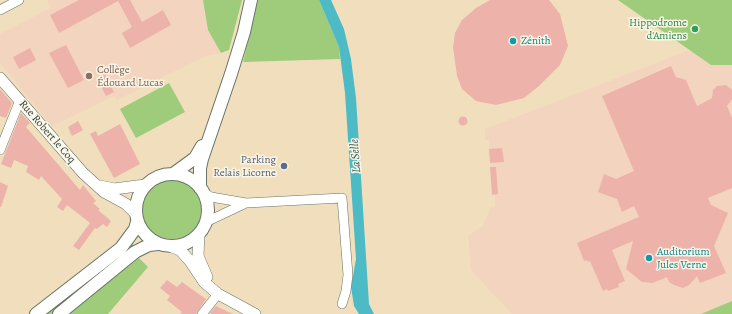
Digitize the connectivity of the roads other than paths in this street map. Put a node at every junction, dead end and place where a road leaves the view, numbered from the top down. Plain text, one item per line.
1 (19, 0) edge
2 (251, 0) edge
3 (0, 10) edge
4 (0, 78) edge
5 (20, 100) junction
6 (216, 116) junction
7 (0, 150) edge
8 (173, 174) junction
9 (96, 185) junction
10 (145, 185) junction
11 (202, 190) junction
12 (246, 204) junction
13 (136, 217) junction
14 (206, 222) junction
15 (199, 234) junction
16 (158, 244) junction
17 (172, 247) junction
18 (216, 292) junction
19 (342, 304) dead end
20 (36, 314) edge
21 (59, 314) edge
22 (202, 314) edge
23 (255, 314) edge

1 - 3 street
2 - 6 main road
4 - 5 street, Rue Robert le Coq
5 - 7 street
5 - 9 street, Rue Robert le Coq
6 - 8 main road
6 - 11 main road
8 - 10 main road
8 - 11 main road
9 - 10 street
9 - 13 street, Rue Robert le Coq
10 - 13 main road
11 - 12 street
11 - 14 main road
12 - 14 street
12 - 19 street
13 - 16 main road
13 - 20 main road
14 - 15 main road
15 - 17 main road
15 - 18 street
16 - 17 main road
16 - 21 main road
17 - 18 street
18 - 22 street
18 - 23 street

